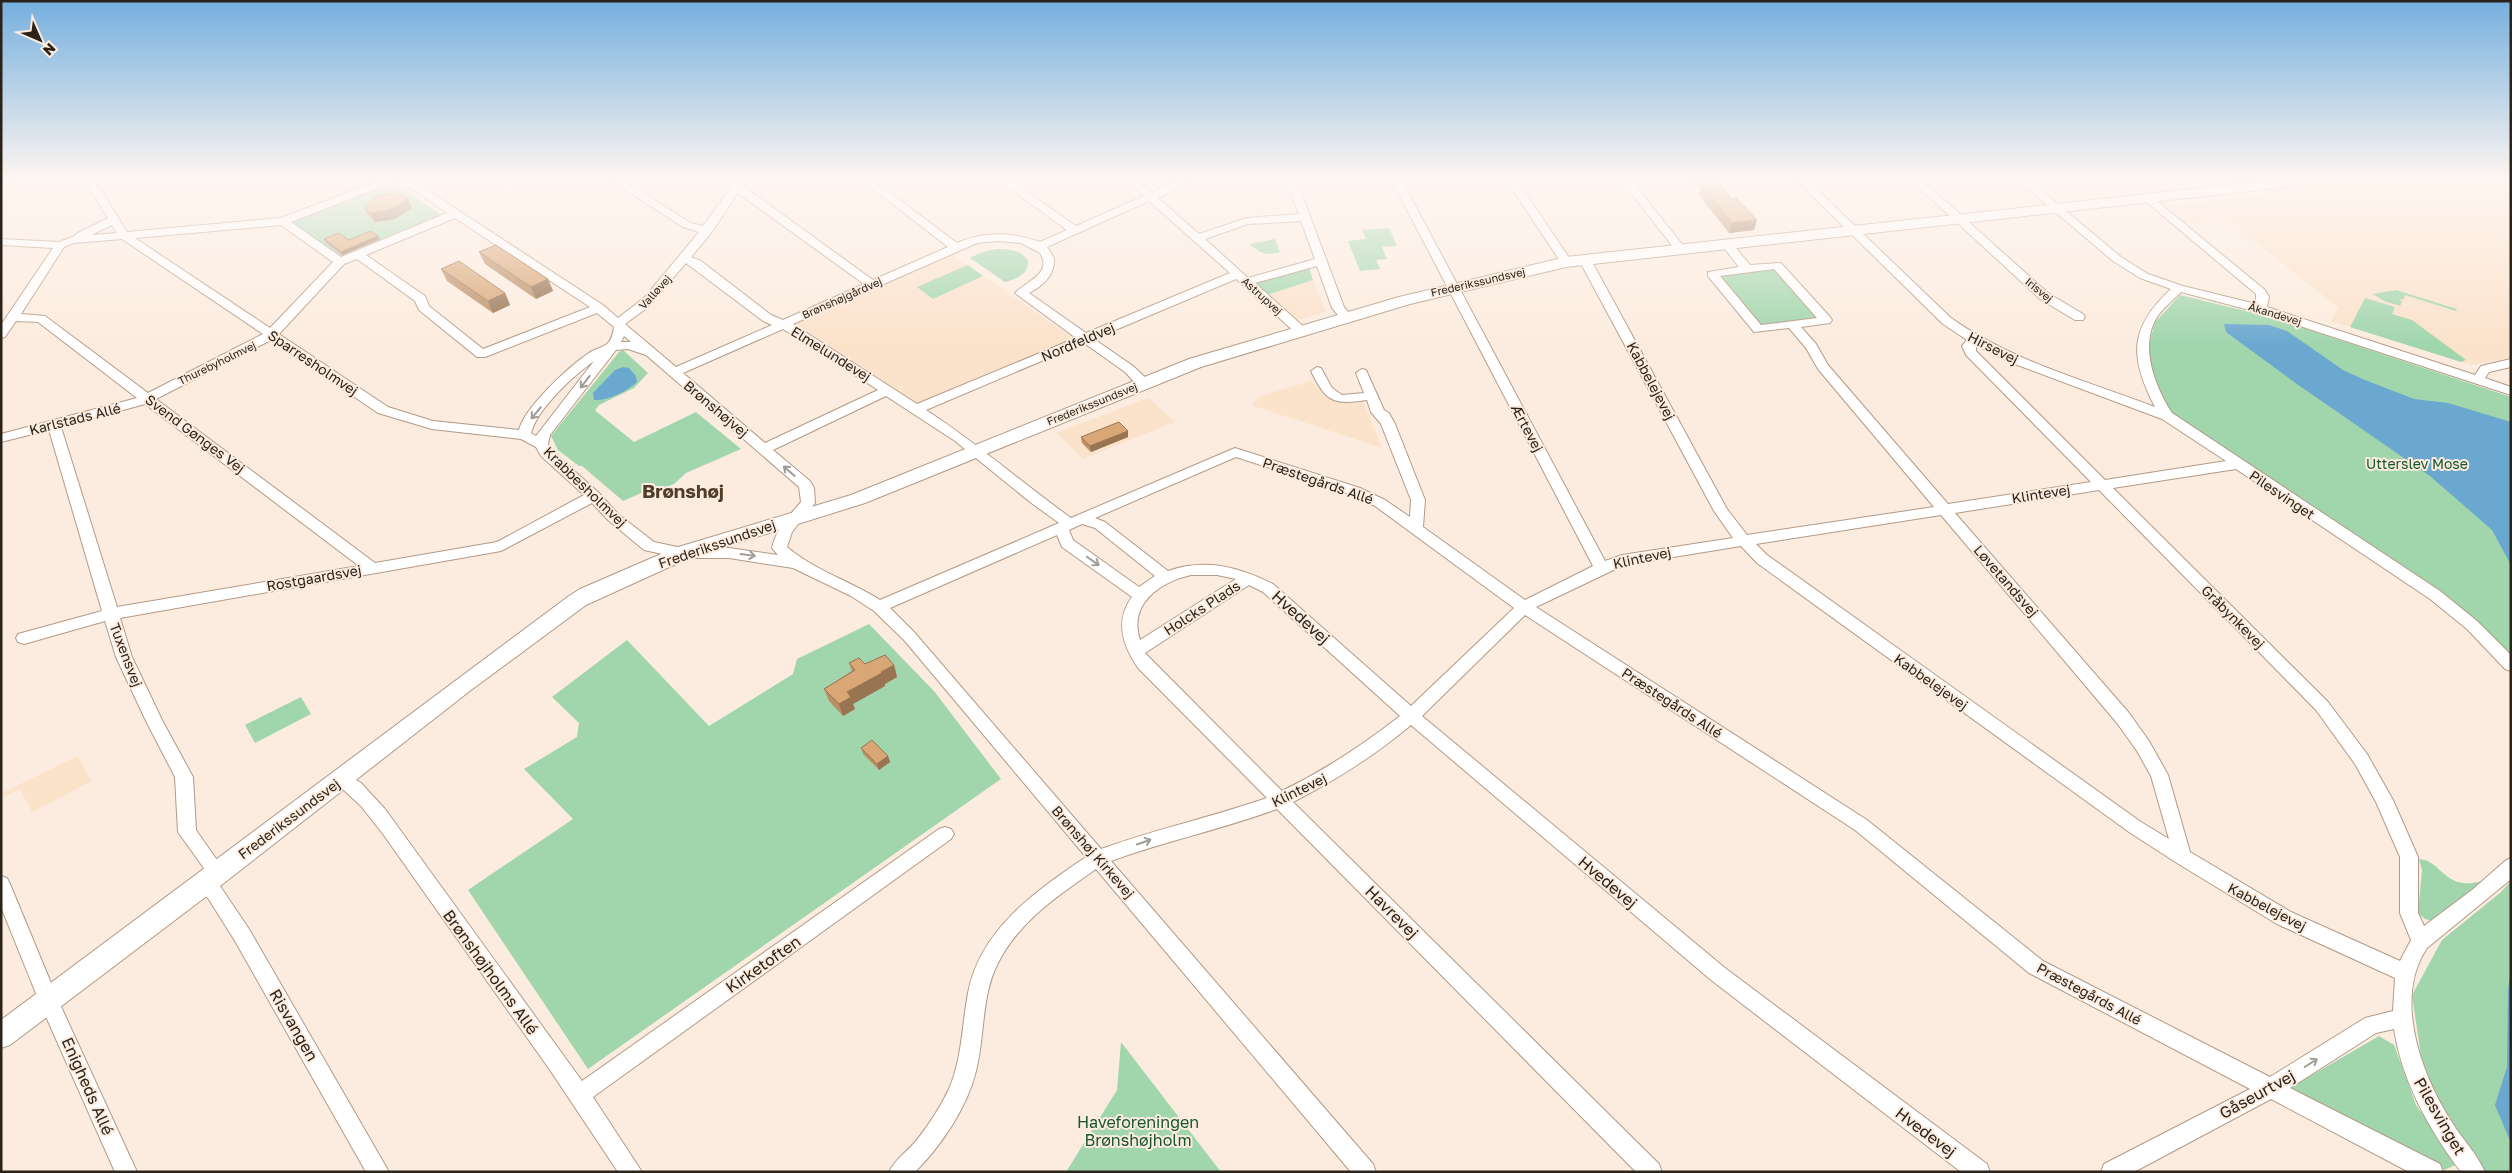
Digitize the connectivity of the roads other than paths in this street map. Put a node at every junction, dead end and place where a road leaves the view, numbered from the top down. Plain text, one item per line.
1 (81, 236) edge
2 (124, 236) joint
3 (304, 236) edge
4 (403, 236) edge
5 (491, 236) edge
6 (703, 236) edge
7 (807, 236) edge
8 (940, 236) edge
9 (1064, 236) edge
10 (1195, 236) edge
11 (1205, 236) edge
12 (1312, 236) edge
13 (1426, 236) edge
14 (1548, 236) edge
15 (1670, 236) edge
16 (1800, 236) edge
17 (1856, 236) edge
18 (1977, 236) edge
19 (2089, 236) edge
20 (2193, 236) edge
21 (1198, 238) junction
22 (72, 240) junction
23 (1, 242) edge
24 (1727, 244) junction
25 (60, 245) junction
26 (955, 247) junction
27 (1039, 247) junction
28 (1681, 250) junction
29 (358, 255) junction
30 (685, 258) junction
31 (1586, 260) junction
32 (340, 262) junction
33 (1321, 262) junction
34 (1566, 262) junction
35 (1747, 269) junction
36 (1243, 278) junction
37 (871, 284) junction
38 (1454, 288) junction
39 (2180, 288) junction
40 (599, 308) junction
41 (2261, 309) junction
42 (13, 317) junction
43 (2079, 317) dead end
44 (1347, 318) junction
45 (781, 324) junction
46 (1794, 324) junction
47 (618, 325) junction
48 (1300, 331) junction
49 (1, 334) edge
50 (272, 335) junction
51 (1086, 338) junction
52 (1974, 340) junction
53 (611, 348) junction
54 (652, 356) junction
55 (2511, 363) edge
56 (1317, 370) dead end
57 (1362, 372) dead end
58 (673, 373) junction
59 (2478, 379) junction
60 (1144, 383) junction
61 (888, 390) junction
62 (2511, 391) edge
63 (1370, 396) junction
64 (148, 398) junction
65 (917, 409) junction
66 (2167, 416) junction
67 (54, 425) junction
68 (524, 435) junction
69 (1, 438) edge
70 (540, 444) junction
71 (764, 449) junction
72 (977, 451) junction
73 (2237, 464) junction
74 (2101, 485) junction
75 (594, 496) junction
76 (1944, 509) junction
77 (802, 511) junction
78 (1070, 522) junction
79 (1416, 528) junction
80 (1743, 540) junction
81 (659, 550) junction
82 (682, 553) junction
83 (796, 563) junction
84 (371, 568) junction
85 (1601, 568) junction
86 (1166, 577) junction
87 (1249, 578) junction
88 (1140, 595) junction
89 (576, 602) junction
90 (879, 607) junction
91 (1524, 607) junction
92 (110, 614) junction
93 (24, 638) dead end
94 (1135, 650) junction
95 (2511, 664) edge
96 (1411, 716) junction
97 (342, 778) junction
98 (1281, 800) junction
99 (946, 834) dead end
100 (1098, 858) junction
101 (2183, 858) junction
102 (2511, 866) edge
103 (210, 878) junction
104 (1, 884) edge
105 (2420, 941) junction
106 (2405, 973) junction
107 (49, 1001) junction
108 (2401, 1018) junction
109 (1, 1036) edge
110 (2270, 1089) junction
111 (580, 1094) junction
112 (126, 1172) edge
113 (378, 1172) edge
114 (631, 1172) edge
115 (900, 1172) edge
116 (1365, 1172) edge
117 (1651, 1172) edge
118 (1979, 1172) edge
119 (2112, 1172) edge
120 (2432, 1172) edge
121 (2474, 1172) edge

1 - 22 street
2 - 22 street
2 - 50 street, Sparresholmvej
3 - 32 street
4 - 29 street, Thurebyholmvej
5 - 40 street, Brønshøjvej
6 - 30 street, Valløvej
7 - 37 street
8 - 26 street
9 - 27 street
10 - 21 street, Astrupvej
11 - 21 street
12 - 33 street
13 - 38 street, Ærtevej
14 - 34 street
15 - 28 street
16 - 24 main road, Frederikssundsvej
17 - 52 street, Hirsevej
18 - 43 street, Irisvej
19 - 39 street, Åkandevej
20 - 41 street
21 - 36 street, Astrupvej
22 - 25 street
23 - 25 street
24 - 28 main road, Frederikssundsvej
24 - 35 street
25 - 42 street
26 - 27 street, Brønshøjgårdvej
26 - 37 street, Brønshøjgårdvej
27 - 51 street
28 - 31 main road, Frederikssundsvej
29 - 32 street, Thurebyholmvej
29 - 40 street
30 - 45 street, Elmelundevej
30 - 47 street, Valløvej
31 - 34 main road, Frederikssundsvej
31 - 80 street, Kabbelejevej
32 - 50 street, Thurebyholmvej
33 - 36 street, Nordfeldvej
33 - 44 street
34 - 38 main road, Frederikssundsvej
35 - 46 street
35 - 46 street
36 - 48 street, Astrupvej
36 - 51 street, Nordfeldvej
37 - 45 street, Brønshøjgårdvej
38 - 44 main road, Frederikssundsvej
38 - 85 street, Ærtevej
39 - 41 street, Åkandevej
39 - 66 street, Pilesvinget
40 - 47 street, Brønshøjvej
41 - 59 street, Åkandevej
42 - 49 street
42 - 64 street, Svend Gønges Vej
44 - 48 main road, Frederikssundsvej
45 - 58 street, Brønshøjgårdvej
45 - 61 street, Elmelundevej
46 - 76 street, Løvetandsvej
47 - 53 street, Krabbesholmvej
47 - 54 street, Brønshøjvej
48 - 60 main road, Frederikssundsvej
50 - 64 street, Thurebyholmvej
50 - 68 street, Sparresholmvej
51 - 60 street
51 - 65 street, Nordfeldvej
52 - 66 street, Hirsevej
52 - 74 street, Gråbynkevej
53 - 54 street
53 -> 68 street
53 -> 70 street, Krabbesholmvej
54 - 58 street, Brønshøjvej
55 - 59 street
56 - 63 street
57 - 63 street
58 - 71 street, Brønshøjvej
59 - 62 street, Åkandevej
60 - 72 main road, Frederikssundsvej
61 - 65 street, Elmelundevej
61 - 71 street
63 - 79 street
64 - 67 street, Karlstads Allé
64 - 84 street, Svend Gønges Vej
65 - 72 street, Elmelundevej
66 - 73 street, Pilesvinget
67 - 69 street, Karlstads Allé
67 - 92 street, Tuxensvej
68 - 70 street, Sparresholmvej
70 - 75 street, Krabbesholmvej
77 -> 71 street, Brønshøjvej
72 - 77 main road, Frederikssundsvej
72 - 78 street
73 - 74 street, Klintevej
73 - 95 street, Pilesvinget
74 - 76 street, Klintevej
74 - 105 street, Gråbynkevej
75 - 81 street, Krabbesholmvej
75 - 84 street, Rostgaardsvej
76 - 80 street, Klintevej
76 - 101 street, Løvetandsvej
77 - 81 main road, Frederikssundsvej
77 - 82 main road, Frederikssundsvej
77 - 83 street, Brønshøj Kirkevej
78 - 79 street, Præstegårds Allé
78 - 86 street
78 -> 88 street
78 - 90 street, Præstegårds Allé
79 - 91 street, Præstegårds Allé
80 - 85 street, Klintevej
80 - 101 street, Kabbelejevej
81 - 82 street, Krabbesholmvej
81 - 89 main road, Frederikssundsvej
82 -> 83 street, Brønshøj Kirkevej
82 - 89 main road, Frederikssundsvej
83 - 90 street, Brønshøj Kirkevej
84 - 92 street, Rostgaardsvej
85 - 91 street, Klintevej
86 - 87 street, Holcks Plads
86 - 88 street, Holcks Plads
87 - 94 street, Holcks Plads
87 - 96 street, Hvedevej
88 - 94 street, Holcks Plads
89 - 97 main road, Frederikssundsvej
90 - 100 street, Brønshøj Kirkevej
91 - 96 street, Klintevej
91 - 110 street, Præstegårds Allé
92 - 93 street, Rostgaardsvej
92 - 103 street, Tuxensvej
94 - 98 street, Havrevej
96 - 98 street, Klintevej
96 - 118 street, Hvedevej
97 - 103 main road, Frederikssundsvej
97 - 111 street, Brønshøjholms Allé
100 -> 98 street, Klintevej
98 - 117 street, Havrevej
99 - 111 street, Kirketoften
100 - 115 street, Klintevej
100 - 116 street, Brønshøj Kirkevej
101 - 106 street, Kabbelejevej
102 - 105 street, Pilesvinget
103 - 107 main road, Frederikssundsvej
103 - 113 street, Risvangen
104 - 107 street, Enigheds Allé
105 - 106 street, Pilesvinget
106 - 108 street, Pilesvinget
107 - 109 main road, Frederikssundsvej
107 - 112 street, Enigheds Allé
110 -> 108 street, Gåseurtvej
108 - 121 street, Pilesvinget
110 - 119 street, Gåseurtvej
110 - 120 street, Præstegårds Allé
111 - 114 street, Brønshøjholms Allé

